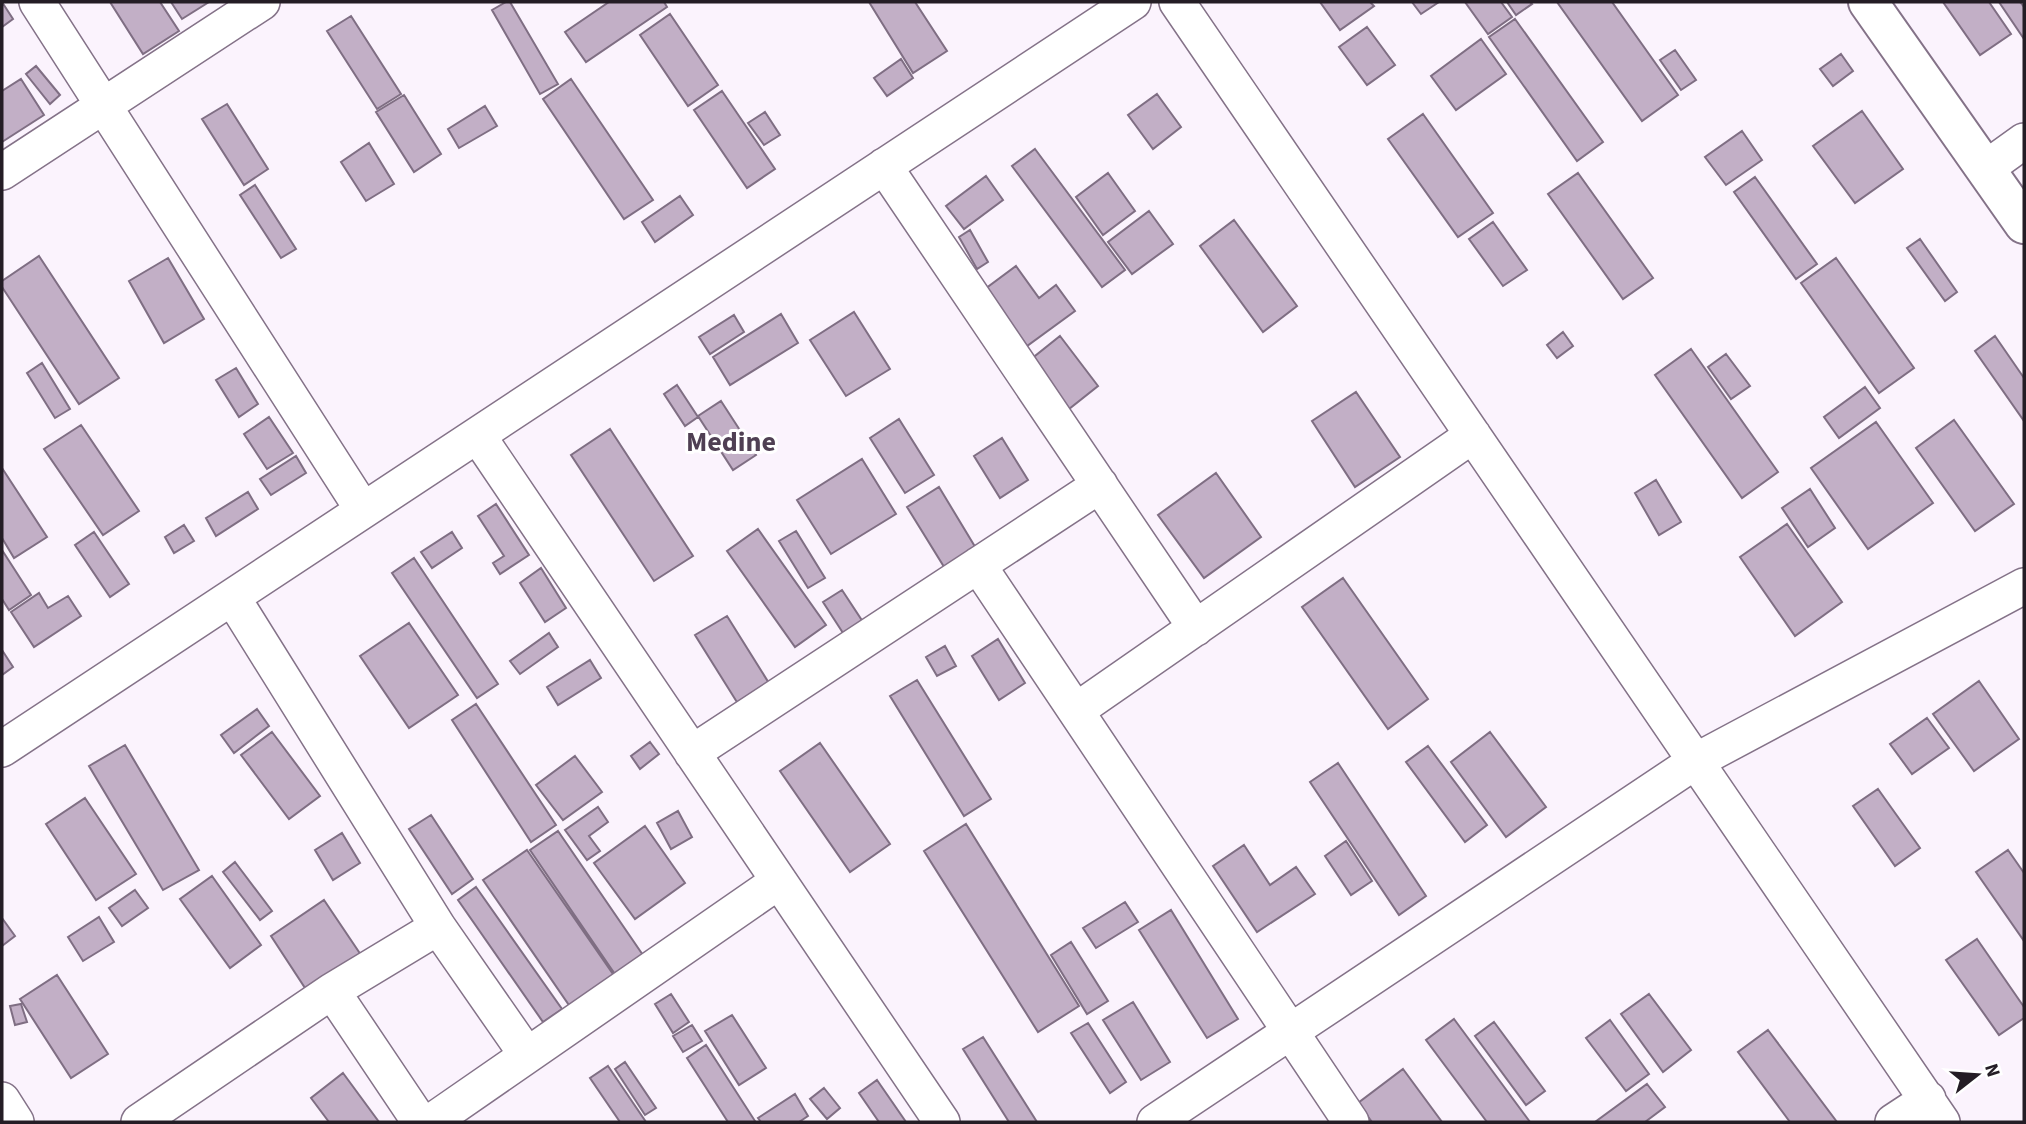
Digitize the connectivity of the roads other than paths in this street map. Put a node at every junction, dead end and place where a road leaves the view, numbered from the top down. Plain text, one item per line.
1 (37, 2) edge
2 (262, 2) edge
3 (1133, 2) edge
4 (1177, 2) edge
5 (1868, 2) edge
6 (103, 105) junction
7 (2024, 141) edge
8 (884, 166) junction
9 (1985, 169) junction
10 (2, 172) edge
11 (2024, 224) edge
12 (1473, 435) junction
13 (478, 436) junction
14 (1100, 485) junction
15 (363, 510) junction
16 (978, 565) junction
17 (2024, 586) edge
18 (232, 597) junction
19 (1196, 628) junction
20 (1077, 710) junction
21 (2, 749) edge
22 (692, 753) junction
23 (1696, 761) junction
24 (779, 881) junction
25 (438, 927) junction
26 (332, 991) junction
27 (1292, 1031) junction
28 (527, 1055) junction
29 (2, 1100) edge
30 (1935, 1111) edge
31 (16, 1122) edge
32 (139, 1122) edge
33 (420, 1122) edge
34 (431, 1122) edge
35 (942, 1122) edge
36 (1155, 1122) edge
37 (1351, 1122) edge
38 (1893, 1122) edge

1 - 6 street
2 - 6 street
3 - 8 street
4 - 12 street
5 - 9 street
6 - 10 street
6 - 15 street
7 - 9 street
8 - 13 street
8 - 14 street
9 - 11 street
12 - 19 street
12 - 23 street
13 - 15 street
13 - 22 street
14 - 16 street
14 - 19 street
15 - 18 street
16 - 20 street
16 - 22 street
17 - 23 street
18 - 21 street
18 - 25 street
19 - 20 street
20 - 27 street
22 - 24 street
23 - 27 street
23 - 30 street
24 - 28 street
24 - 35 street
25 - 26 street
25 - 28 street
26 - 32 street
26 - 33 street
27 - 36 street
27 - 37 street
28 - 34 street
29 - 31 street
30 - 38 street

